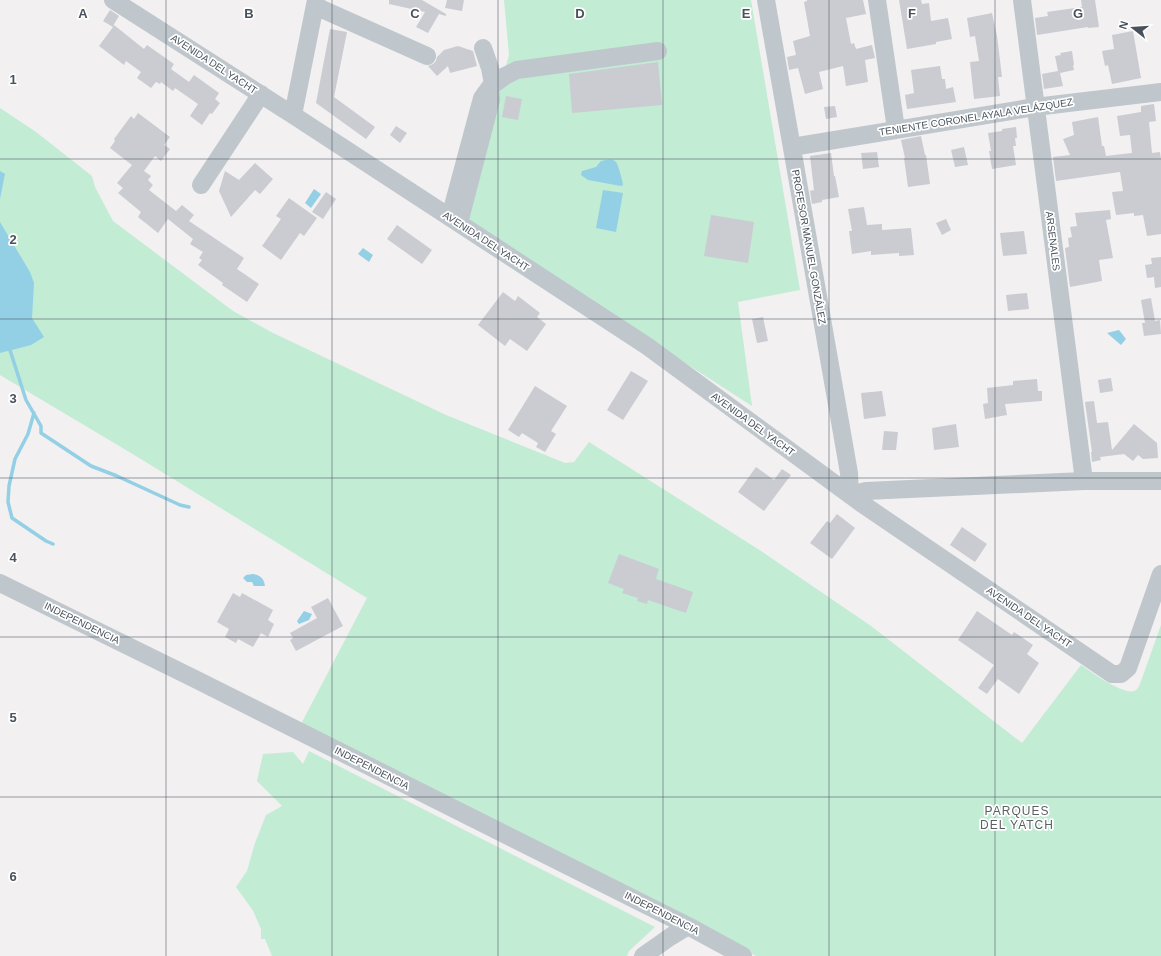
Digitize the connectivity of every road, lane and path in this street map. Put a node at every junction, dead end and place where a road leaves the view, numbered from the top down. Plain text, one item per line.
1 (113, 0) edge
2 (766, 0) edge
3 (877, 0) edge
4 (1022, 0) edge
5 (316, 3) edge
6 (483, 48) dead end
7 (658, 51) dead end
8 (428, 56) dead end
9 (491, 85) junction
10 (1161, 92) edge
11 (261, 94) junction
12 (1035, 107) junction
13 (293, 115) junction
14 (896, 129) junction
15 (792, 147) junction
16 (201, 185) dead end
17 (455, 220) junction
18 (1084, 481) junction
19 (1161, 481) edge
20 (850, 495) junction
21 (1161, 574) edge
22 (0, 583) edge
23 (688, 926) junction
24 (643, 956) edge
25 (742, 956) edge

1 - 11 street, AVENIDA DEL YACHT
2 - 15 street, PROFESOR MANUEL GONZÁLEZ
3 - 14 street
4 - 12 street, ARSENALES
5 - 8 street
5 - 13 street
6 - 9 street
7 - 9 street
9 - 17 street
10 - 12 street, TENIENTE CORONEL AYALA VELÁZQUEZ
11 - 13 street, AVENIDA DEL YACHT
11 - 16 street
12 - 14 street, TENIENTE CORONEL AYALA VELÁZQUEZ
12 - 18 street, ARSENALES
13 - 17 street, AVENIDA DEL YACHT
14 - 15 street, TENIENTE CORONEL AYALA VELÁZQUEZ
15 - 20 street, PROFESOR MANUEL GONZÁLEZ
17 - 20 street, AVENIDA DEL YACHT
18 - 19 street
18 - 20 street
20 - 21 street, AVENIDA DEL YACHT
22 - 23 street, INDEPENDENCIA
23 - 24 street
23 - 25 street, INDEPENDENCIA

